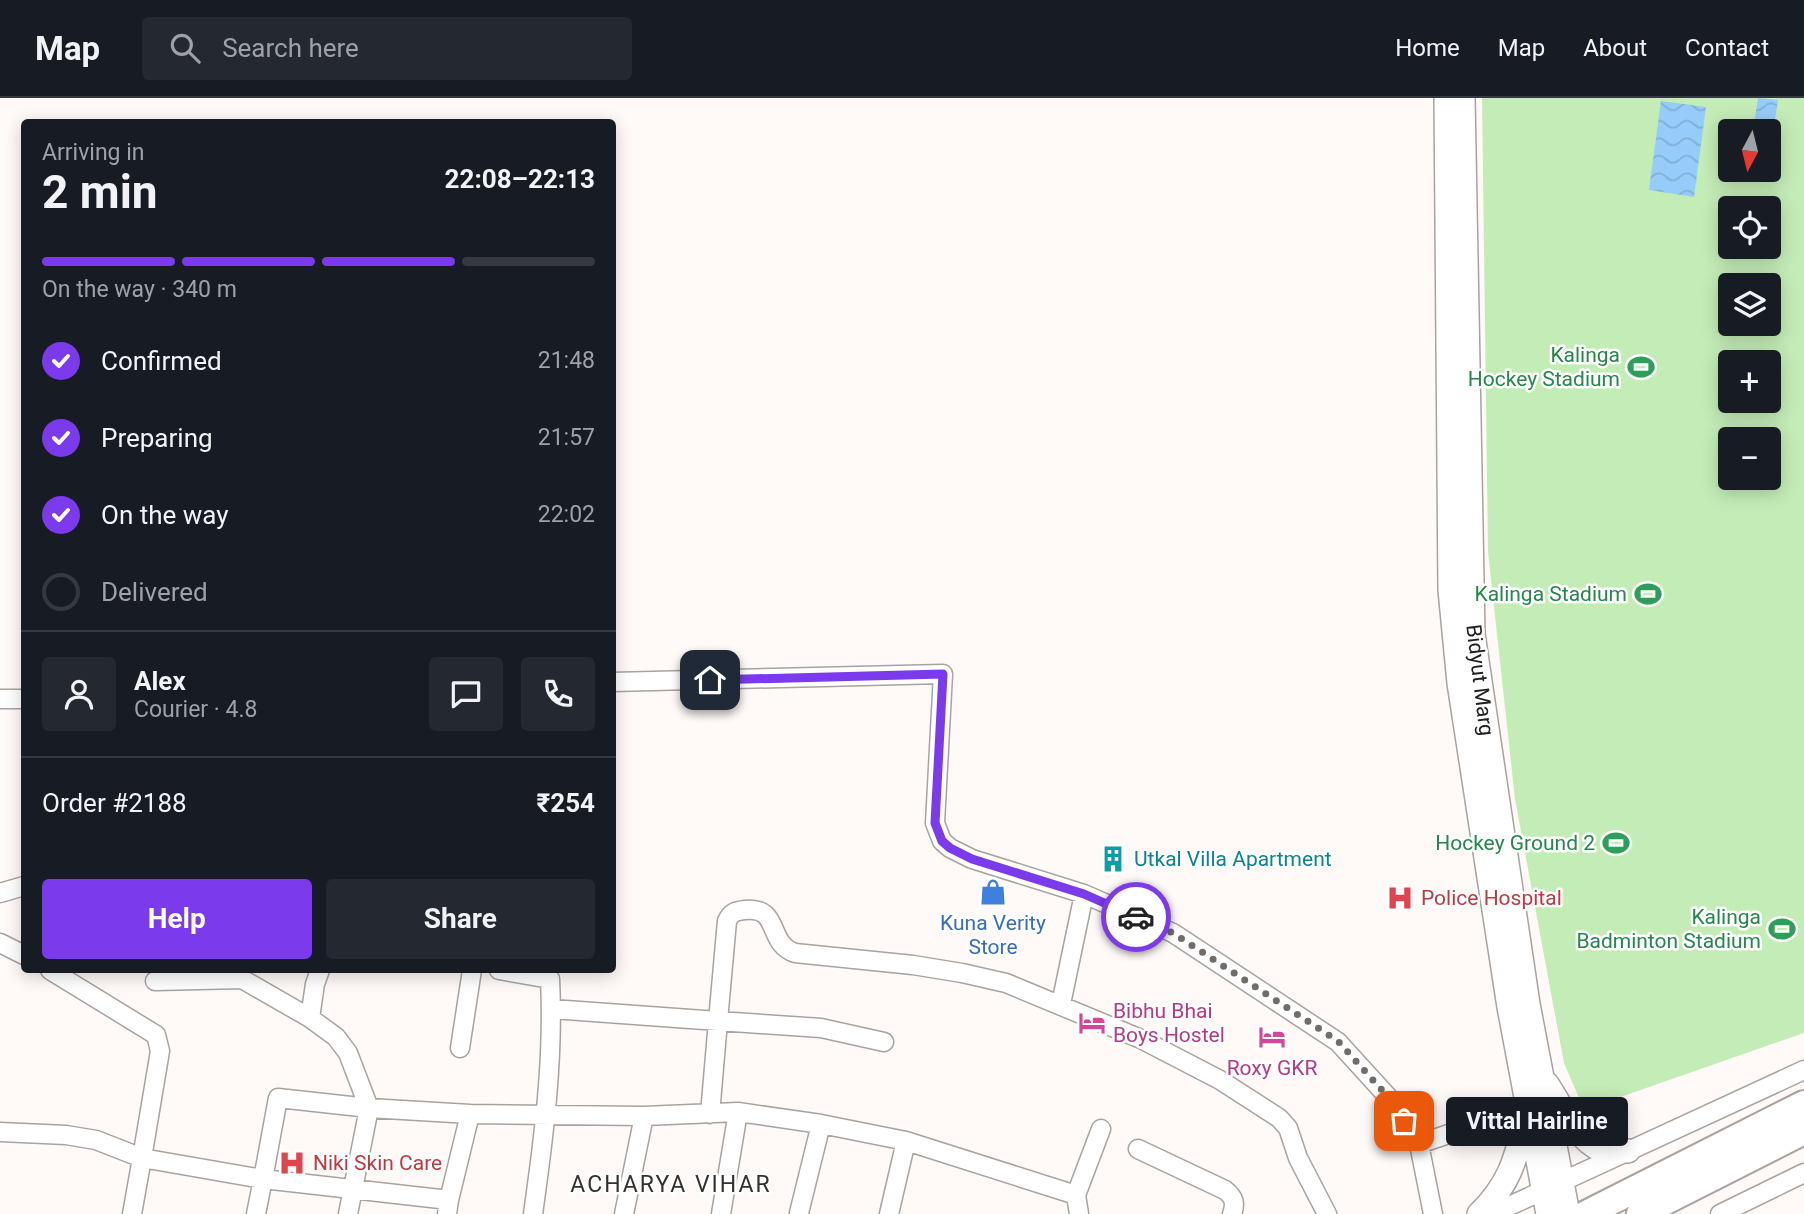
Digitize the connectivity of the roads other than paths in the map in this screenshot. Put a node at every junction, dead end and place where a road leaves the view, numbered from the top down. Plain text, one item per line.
1 (1446, 98) edge
2 (1463, 98) edge
3 (616, 682) edge
4 (0, 699) edge
5 (21, 699) edge
6 (21, 887) edge
7 (0, 893) edge
8 (1084, 894) junction
9 (0, 943) edge
10 (21, 954) edge
11 (55, 973) edge
12 (319, 973) edge
13 (472, 973) edge
14 (516, 973) edge
15 (240, 974) edge
16 (155, 981) dead end
17 (1061, 1004) junction
18 (552, 1009) junction
19 (310, 1018) junction
20 (718, 1021) junction
21 (884, 1042) dead end
22 (460, 1048) dead end
23 (1804, 1070) edge
24 (1542, 1075) junction
25 (1804, 1104) edge
26 (1529, 1107) junction
27 (369, 1108) junction
28 (738, 1112) junction
29 (470, 1114) junction
30 (710, 1114) junction
31 (547, 1115) junction
32 (644, 1116) junction
33 (821, 1124) junction
34 (1101, 1129) dead end
35 (1804, 1131) edge
36 (0, 1132) edge
37 (906, 1141) junction
38 (1419, 1144) junction
39 (1138, 1149) dead end
40 (1628, 1151) junction
41 (142, 1158) junction
42 (1804, 1173) edge
43 (263, 1179) junction
44 (1553, 1185) junction
45 (352, 1190) junction
46 (1076, 1195) junction
47 (448, 1207) edge
48 (1431, 1208) edge
49 (799, 1213) edge
50 (132, 1214) edge
51 (256, 1214) edge
52 (348, 1214) edge
53 (533, 1214) edge
54 (624, 1214) edge
55 (721, 1214) edge
56 (889, 1214) edge
57 (1079, 1214) edge
58 (1232, 1214) edge
59 (1326, 1214) edge
60 (1479, 1214) edge
61 (1492, 1214) edge
62 (1548, 1214) edge
63 (1568, 1214) edge
64 (1586, 1214) edge
65 (1640, 1214) edge
66 (1720, 1214) edge

1 - 26 main road, Bidyut Marg
2 - 24 main road, Bidyut Marg
3 - 8 street
4 - 5 street
6 - 7 street
8 - 17 street
8 - 38 street
9 - 10 street
11 - 41 street
12 - 19 street
13 - 22 street
14 - 18 street
15 - 16 street
15 - 19 street
17 - 20 street
17 - 59 street
18 - 20 street
18 - 31 street
19 - 27 street
20 - 21 street
20 - 30 street
23 - 40 street
24 - 40 main road
24 - 44 main road, Bidyut Marg
25 - 64 highway
26 - 38 street
26 - 44 main road, Bidyut Marg
26 - 60 main road
27 - 29 street
27 - 43 street
27 - 45 street
28 - 30 street
28 - 33 street
28 - 55 street
29 - 31 street
29 - 47 street
30 - 32 street
31 - 32 street
31 - 53 street
32 - 54 street
33 - 37 street
33 - 49 street
34 - 46 street
35 - 65 highway
36 - 41 street
37 - 46 street
37 - 56 street
38 - 48 street
39 - 58 street
40 - 44 street
41 - 43 street
41 - 50 street
42 - 66 street
43 - 45 street
43 - 51 street
44 - 61 street
44 - 62 main road, Bidyut Marg
44 - 63 main road, Bidyut Marg
45 - 47 street
45 - 52 street
46 - 57 street

